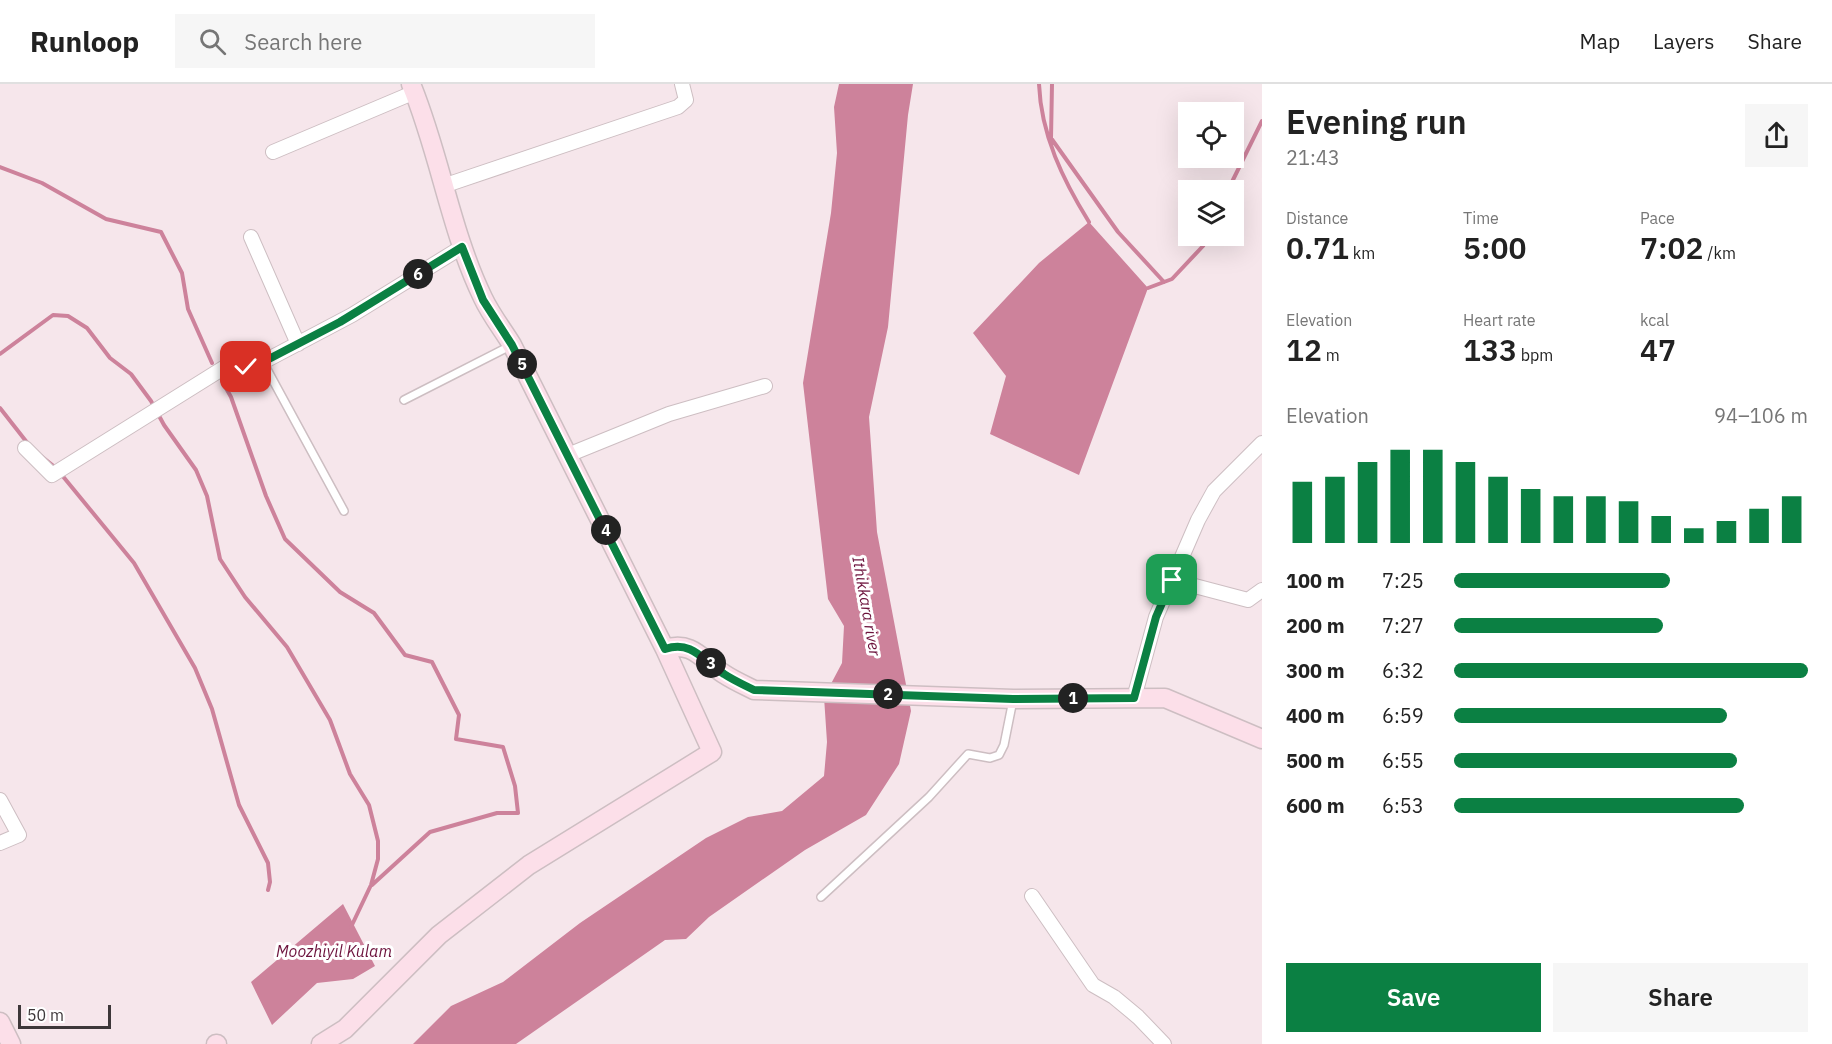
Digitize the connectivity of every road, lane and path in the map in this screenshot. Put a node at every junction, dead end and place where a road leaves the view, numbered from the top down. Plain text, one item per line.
1 (682, 84) edge
2 (413, 88) edge
3 (273, 152) dead end
4 (446, 185) junction
5 (251, 237) dead end
6 (462, 247) junction
7 (298, 344) junction
8 (512, 345) junction
9 (263, 362) junction
10 (765, 386) dead end
11 (404, 400) dead end
12 (1262, 443) edge
13 (25, 448) dead end
14 (568, 455) junction
15 (344, 510) dead end
16 (1172, 580) junction
17 (1262, 590) edge
18 (665, 649) junction
19 (1134, 698) junction
20 (1013, 699) junction
21 (1262, 739) edge
22 (0, 800) edge
23 (0, 843) edge
24 (1032, 896) dead end
25 (821, 897) dead end
26 (0, 1022) edge
27 (11, 1044) edge
28 (321, 1044) edge
29 (1164, 1044) edge

1 - 4 street
2 - 3 street
2 - 4 street
4 - 6 street
5 - 7 street
6 - 7 street
6 - 8 street
7 - 9 street
8 - 11 lane
8 - 14 street
9 - 13 street
9 - 15 lane
10 - 14 street
12 - 16 street
14 - 18 street
16 - 17 street
16 - 19 street
18 - 20 street
18 - 28 street
19 - 20 street
19 - 21 street
20 - 25 lane
22 - 23 street
24 - 29 street
26 - 27 street

